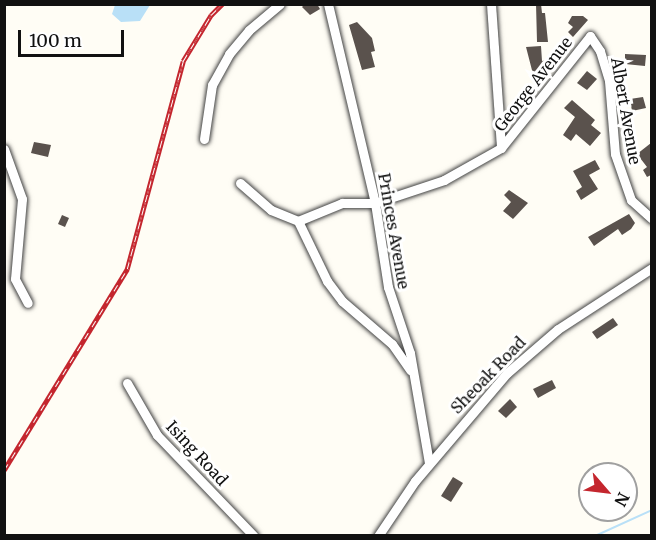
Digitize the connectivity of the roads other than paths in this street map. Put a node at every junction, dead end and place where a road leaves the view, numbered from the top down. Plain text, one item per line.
1 (280, 4) edge
2 (328, 4) edge
3 (491, 4) edge
4 (590, 36) joint
5 (204, 139) dead end
6 (501, 148) junction
7 (4, 149) edge
8 (240, 183) dead end
9 (375, 203) junction
10 (651, 219) edge
11 (298, 221) junction
12 (651, 268) edge
13 (28, 303) dead end
14 (411, 371) junction
15 (128, 383) dead end
16 (429, 463) junction
17 (254, 536) edge
18 (378, 536) edge

1 - 5 street
2 - 9 street, Princes Avenue
3 - 6 street
4 - 6 street, George Avenue
4 - 10 street, Albert Avenue
6 - 9 street, George Avenue
7 - 13 street
8 - 11 street
9 - 11 street, George Avenue
9 - 14 street, Princes Avenue
11 - 14 street
12 - 16 street, Sheoak Road
14 - 16 street, Princes Avenue
15 - 17 street, Ising Road
16 - 18 street, Sheoak Road

